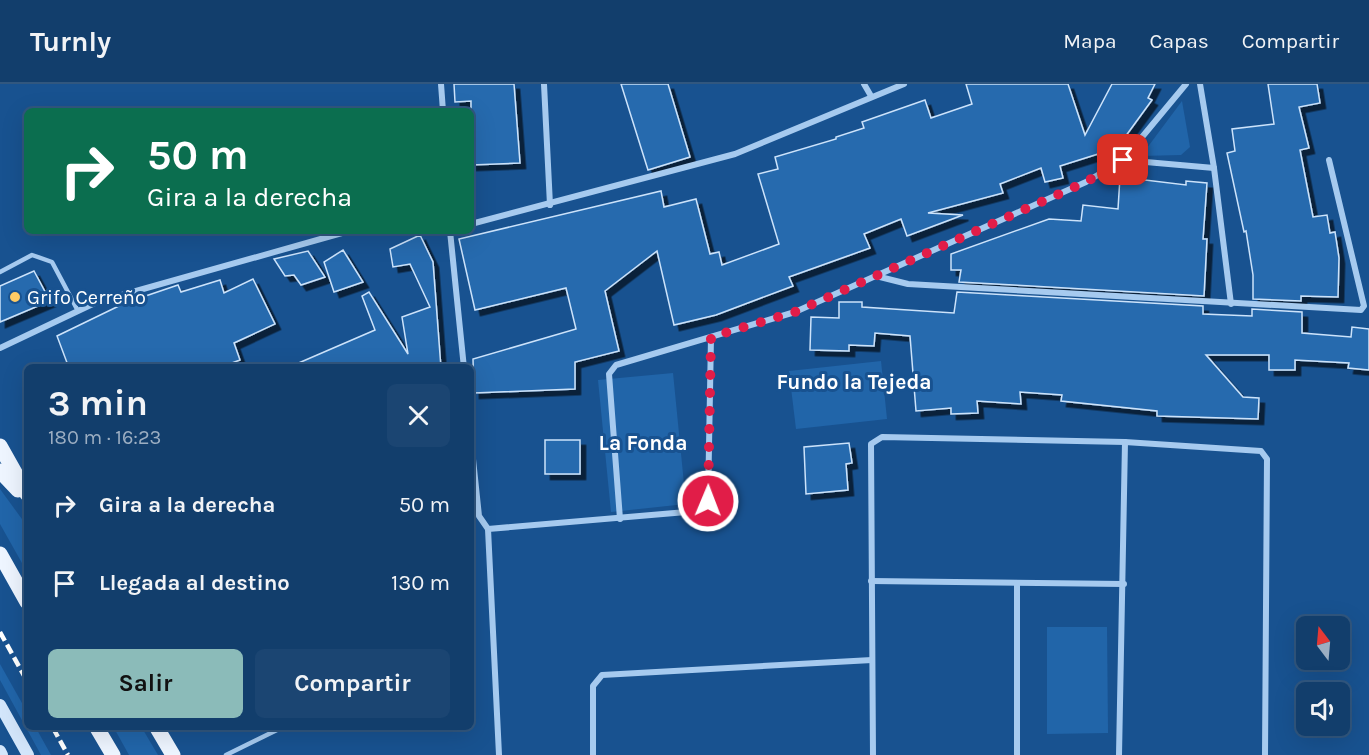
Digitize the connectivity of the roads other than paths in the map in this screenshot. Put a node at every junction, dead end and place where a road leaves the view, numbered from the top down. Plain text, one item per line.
1 (441, 84) edge
2 (544, 84) edge
3 (864, 84) edge
4 (904, 84) edge
5 (1186, 84) edge
6 (1200, 84) edge
7 (871, 96) junction
8 (443, 108) edge
9 (1123, 160) junction
10 (1329, 160) dead end
11 (1214, 168) junction
12 (550, 205) junction
13 (474, 223) edge
14 (338, 234) edge
15 (450, 234) edge
16 (0, 272) edge
17 (876, 276) junction
18 (1231, 304) junction
19 (78, 311) junction
20 (711, 337) junction
21 (0, 348) edge
22 (464, 364) edge
23 (1125, 442) junction
24 (0, 446) edge
25 (474, 468) edge
26 (0, 471) edge
27 (24, 490) edge
28 (24, 493) edge
29 (620, 519) junction
30 (488, 529) junction
31 (0, 554) edge
32 (871, 581) junction
33 (1017, 583) junction
34 (1124, 584) junction
35 (24, 597) edge
36 (872, 660) junction
37 (0, 705) edge
38 (98, 730) edge
39 (158, 730) edge
40 (277, 730) edge
41 (0, 751) edge
42 (2, 755) edge
43 (28, 755) edge
44 (113, 755) edge
45 (173, 755) edge
46 (226, 755) edge
47 (499, 755) edge
48 (594, 755) edge
49 (873, 755) edge
50 (1017, 755) edge
51 (1119, 755) edge
52 (1265, 755) edge

1 - 8 street
2 - 12 street
3 - 7 street
4 - 7 street
5 - 9 street
6 - 11 street
7 - 12 street
9 - 11 street
9 - 17 street
10 - 18 street
11 - 18 street
12 - 13 street
14 - 19 street
15 - 22 street
16 - 19 lane
17 - 18 street
17 - 20 street
19 - 21 street
20 - 29 street
20 - 29 street
23 - 32 street
23 - 34 street
23 - 52 street
24 - 27 main road
25 - 30 street
26 - 28 main road
29 - 30 street
30 - 47 street
31 - 35 main road
32 - 33 street
32 - 36 street
33 - 34 street
33 - 50 street
34 - 51 street
36 - 48 street
36 - 49 street
37 - 43 main road
38 - 44 main road
39 - 45 main road
40 - 46 lane
41 - 42 main road

